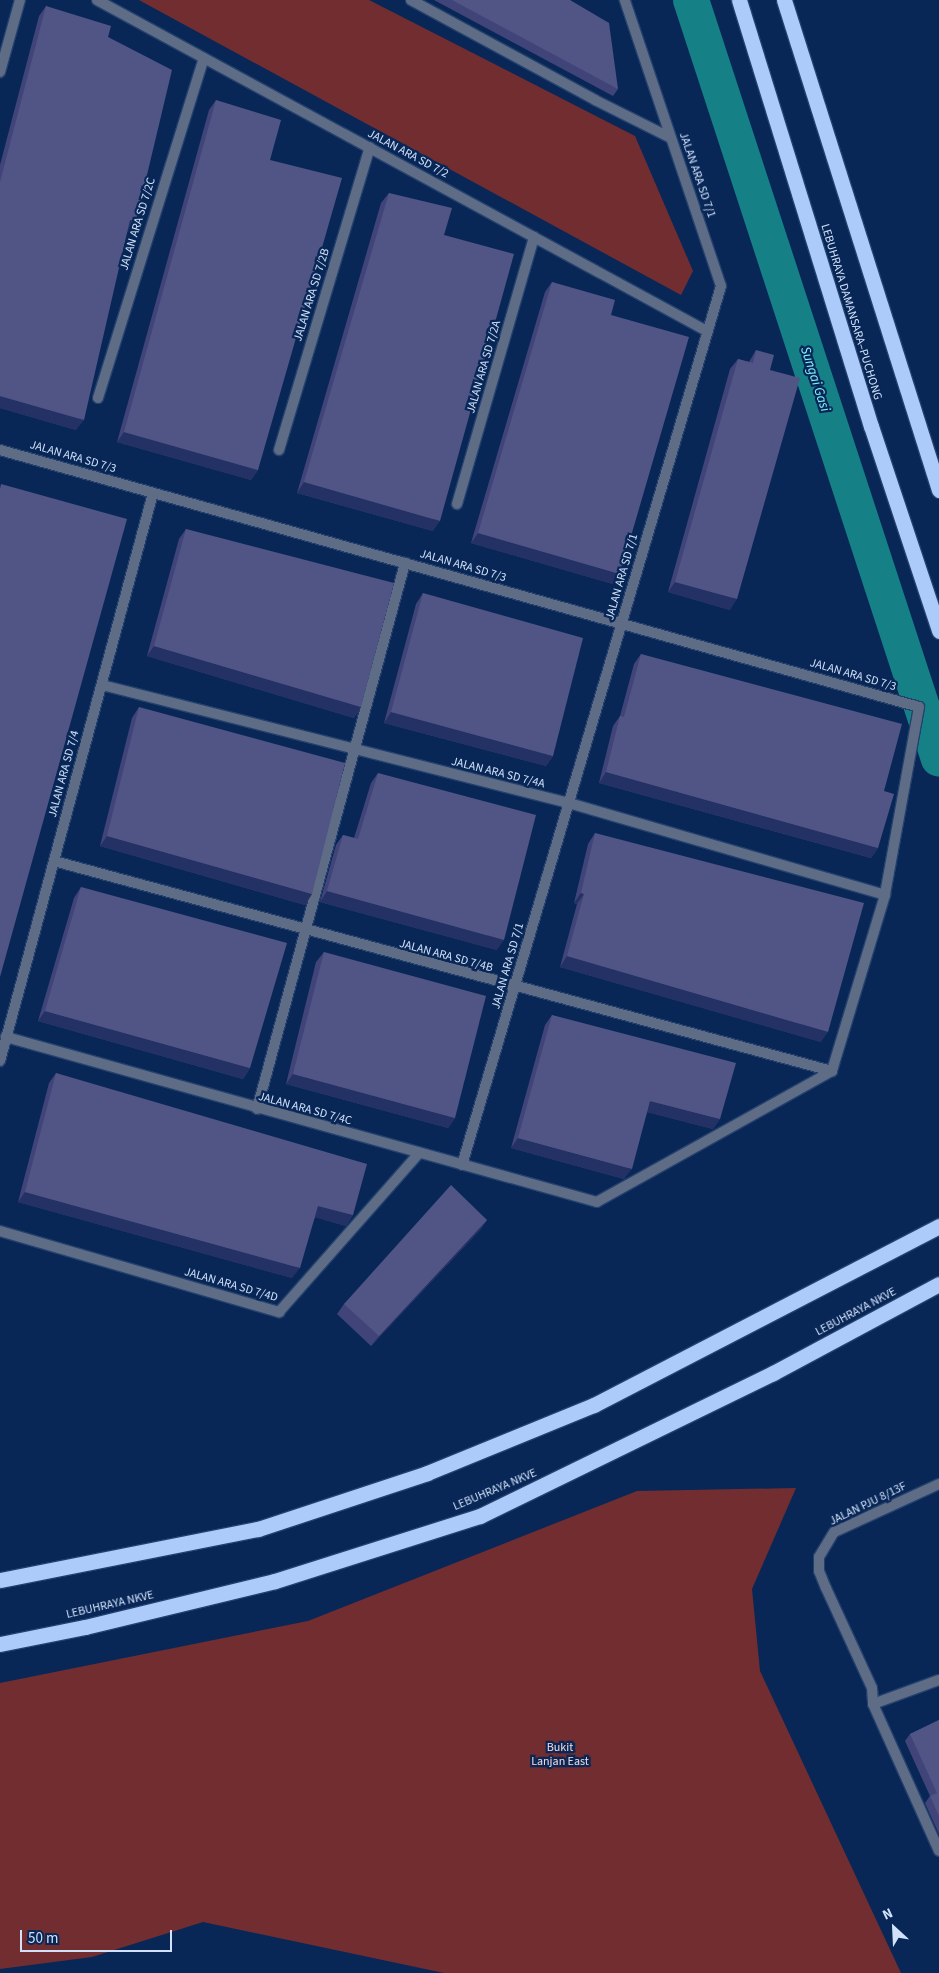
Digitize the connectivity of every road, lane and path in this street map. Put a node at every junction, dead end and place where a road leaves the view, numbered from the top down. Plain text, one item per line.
1 (20, 0) edge
2 (97, 0) edge
3 (411, 0) edge
4 (625, 0) edge
5 (739, 0) edge
6 (784, 0) edge
7 (204, 58) junction
8 (0, 72) edge
9 (671, 138) junction
10 (370, 148) junction
11 (534, 237) junction
12 (708, 331) junction
13 (98, 398) dead end
14 (0, 450) edge
15 (279, 450) dead end
16 (939, 490) edge
17 (153, 493) junction
18 (456, 504) dead end
19 (405, 563) junction
20 (622, 623) junction
21 (939, 631) edge
22 (102, 685) junction
23 (355, 749) junction
24 (569, 804) junction
25 (54, 861) junction
26 (885, 895) junction
27 (306, 930) junction
28 (514, 988) junction
29 (6, 1037) junction
30 (0, 1061) edge
31 (832, 1070) junction
32 (257, 1109) junction
33 (419, 1153) junction
34 (462, 1165) junction
35 (939, 1226) edge
36 (0, 1231) edge
37 (939, 1284) edge
38 (939, 1484) edge
39 (0, 1580) edge
40 (0, 1644) edge
41 (939, 1680) edge
42 (873, 1704) junction
43 (939, 1851) edge

1 - 8 street
2 - 7 street, JALAN ARA SD 7/2
3 - 9 street
4 - 9 street, JALAN ARA SD 7/1
5 - 21 highway, LEBUHRAYA DAMANSARA–PUCHONG
6 - 16 highway
7 - 10 street, JALAN ARA SD 7/2
7 - 13 street, JALAN ARA SD 7/2C
9 - 12 street, JALAN ARA SD 7/1
10 - 11 street, JALAN ARA SD 7/2
10 - 15 street, JALAN ARA SD 7/2B
11 - 12 street, JALAN ARA SD 7/2
11 - 18 street, JALAN ARA SD 7/2A
12 - 20 street, JALAN ARA SD 7/1
14 - 17 street, JALAN ARA SD 7/3
17 - 19 street, JALAN ARA SD 7/3
17 - 22 street, JALAN ARA SD 7/4
19 - 20 street, JALAN ARA SD 7/3
19 - 23 street
20 - 24 street, JALAN ARA SD 7/1
20 - 26 street, JALAN ARA SD 7/3
22 - 23 street, JALAN ARA SD 7/4A
22 - 25 street, JALAN ARA SD 7/4
23 - 24 street, JALAN ARA SD 7/4A
23 - 27 street
24 - 26 street, JALAN ARA SD 7/4A
24 - 28 street, JALAN ARA SD 7/1
25 - 27 street, JALAN ARA SD 7/4B
25 - 29 street, JALAN ARA SD 7/4
26 - 31 street
27 - 28 street, JALAN ARA SD 7/4B
27 - 32 street
28 - 31 street, JALAN ARA SD 7/4B
28 - 34 street, JALAN ARA SD 7/1
29 - 30 street, JALAN ARA SD 7/4
29 - 32 street, JALAN ARA SD 7/4C
31 - 34 street, JALAN ARA SD 7/4C
32 - 33 street, JALAN ARA SD 7/4C
33 - 34 street, JALAN ARA SD 7/4C
33 - 36 street, JALAN ARA SD 7/4D
35 - 39 highway
37 - 40 highway, LEBUHRAYA NKVE
38 - 42 street, JALAN PJU 8/13F
41 - 42 street
42 - 43 street

